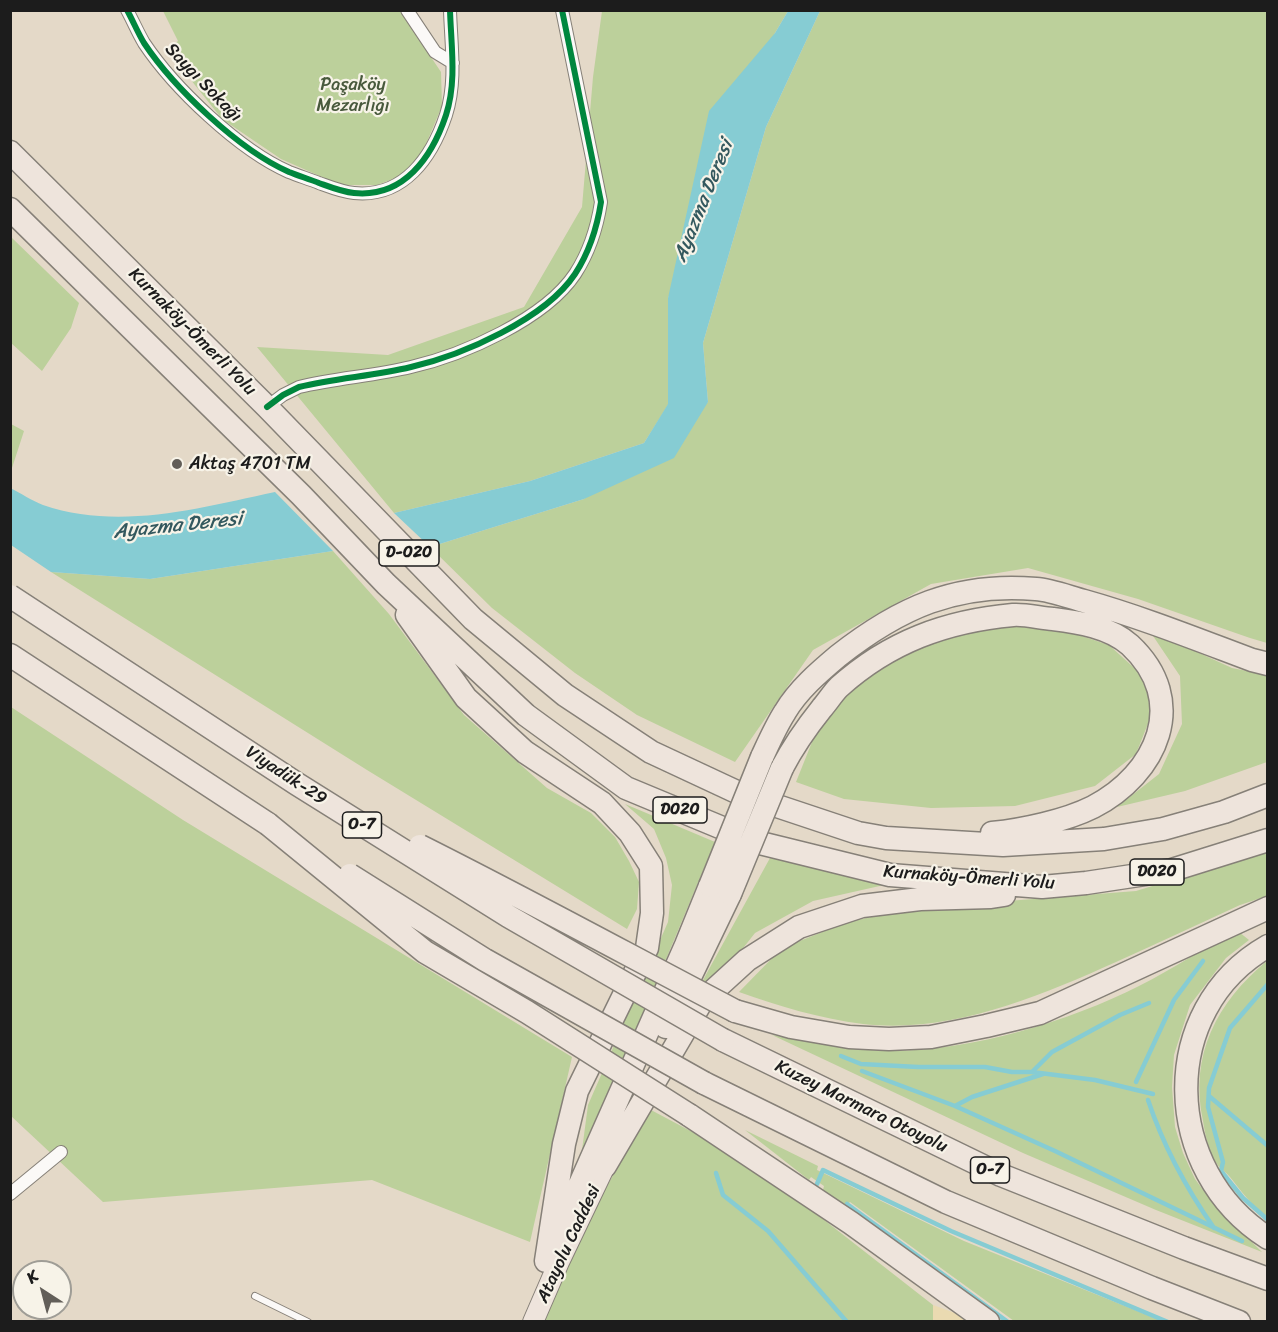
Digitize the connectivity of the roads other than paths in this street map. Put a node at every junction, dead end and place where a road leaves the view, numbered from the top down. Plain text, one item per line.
1 (127, 10) edge
2 (407, 10) edge
3 (450, 10) edge
4 (562, 10) edge
5 (453, 63) junction
6 (10, 152) edge
7 (10, 209) edge
8 (267, 406) junction
9 (386, 584) junction
10 (10, 596) edge
11 (10, 655) edge
12 (1268, 664) edge
13 (297, 784) junction
14 (1268, 795) edge
15 (268, 824) junction
16 (886, 838) junction
17 (1268, 840) edge
18 (1042, 887) junction
19 (720, 890) junction
20 (1268, 908) edge
21 (1268, 946) edge
22 (723, 1040) joint
23 (61, 1152) dead end
24 (605, 1166) junction
25 (10, 1194) edge
26 (1268, 1238) edge
27 (546, 1261) junction
28 (1268, 1279) edge
29 (255, 1296) dead end
30 (308, 1322) edge
31 (520, 1322) edge
32 (533, 1322) edge
33 (988, 1322) edge
34 (1239, 1322) edge

1 - 5 street, Saygı Sokağı
2 - 5 street
3 - 5 street, Saygı Sokağı
4 - 8 street
6 - 8 highway, Kurnaköy-Ömerli Yolu / D-020
7 - 9 highway, Kurnaköy-Ömerli Yolu / D-020
8 - 16 highway, Kurnaköy-Ömerli Yolu / D-020
9 - 18 highway, Kurnaköy-Ömerli Yolu / D020
9 - 27 highway
10 - 13 highway, Viyadük-29 / O-7, bridge
11 - 15 highway
12 - 19 highway, bridge
13 - 20 highway, bridge
13 - 22 highway, Viyadük-29 / O-7, bridge
14 - 16 highway, Kurnaköy-Ömerli Yolu / D020
15 - 33 highway, bridge
15 - 34 highway, bridge
16 - 19 highway, bridge
17 - 18 highway, Kurnaköy-Ömerli Yolu / D020
18 - 24 highway
19 - 24 highway
19 - 27 highway
21 - 26 highway
22 - 28 highway, Kuzey Marmara Otoyolu / O-7
23 - 25 street
24 - 32 main road, Atayolu Caddesi
27 - 31 main road, Atayolu Caddesi
29 - 30 lane

